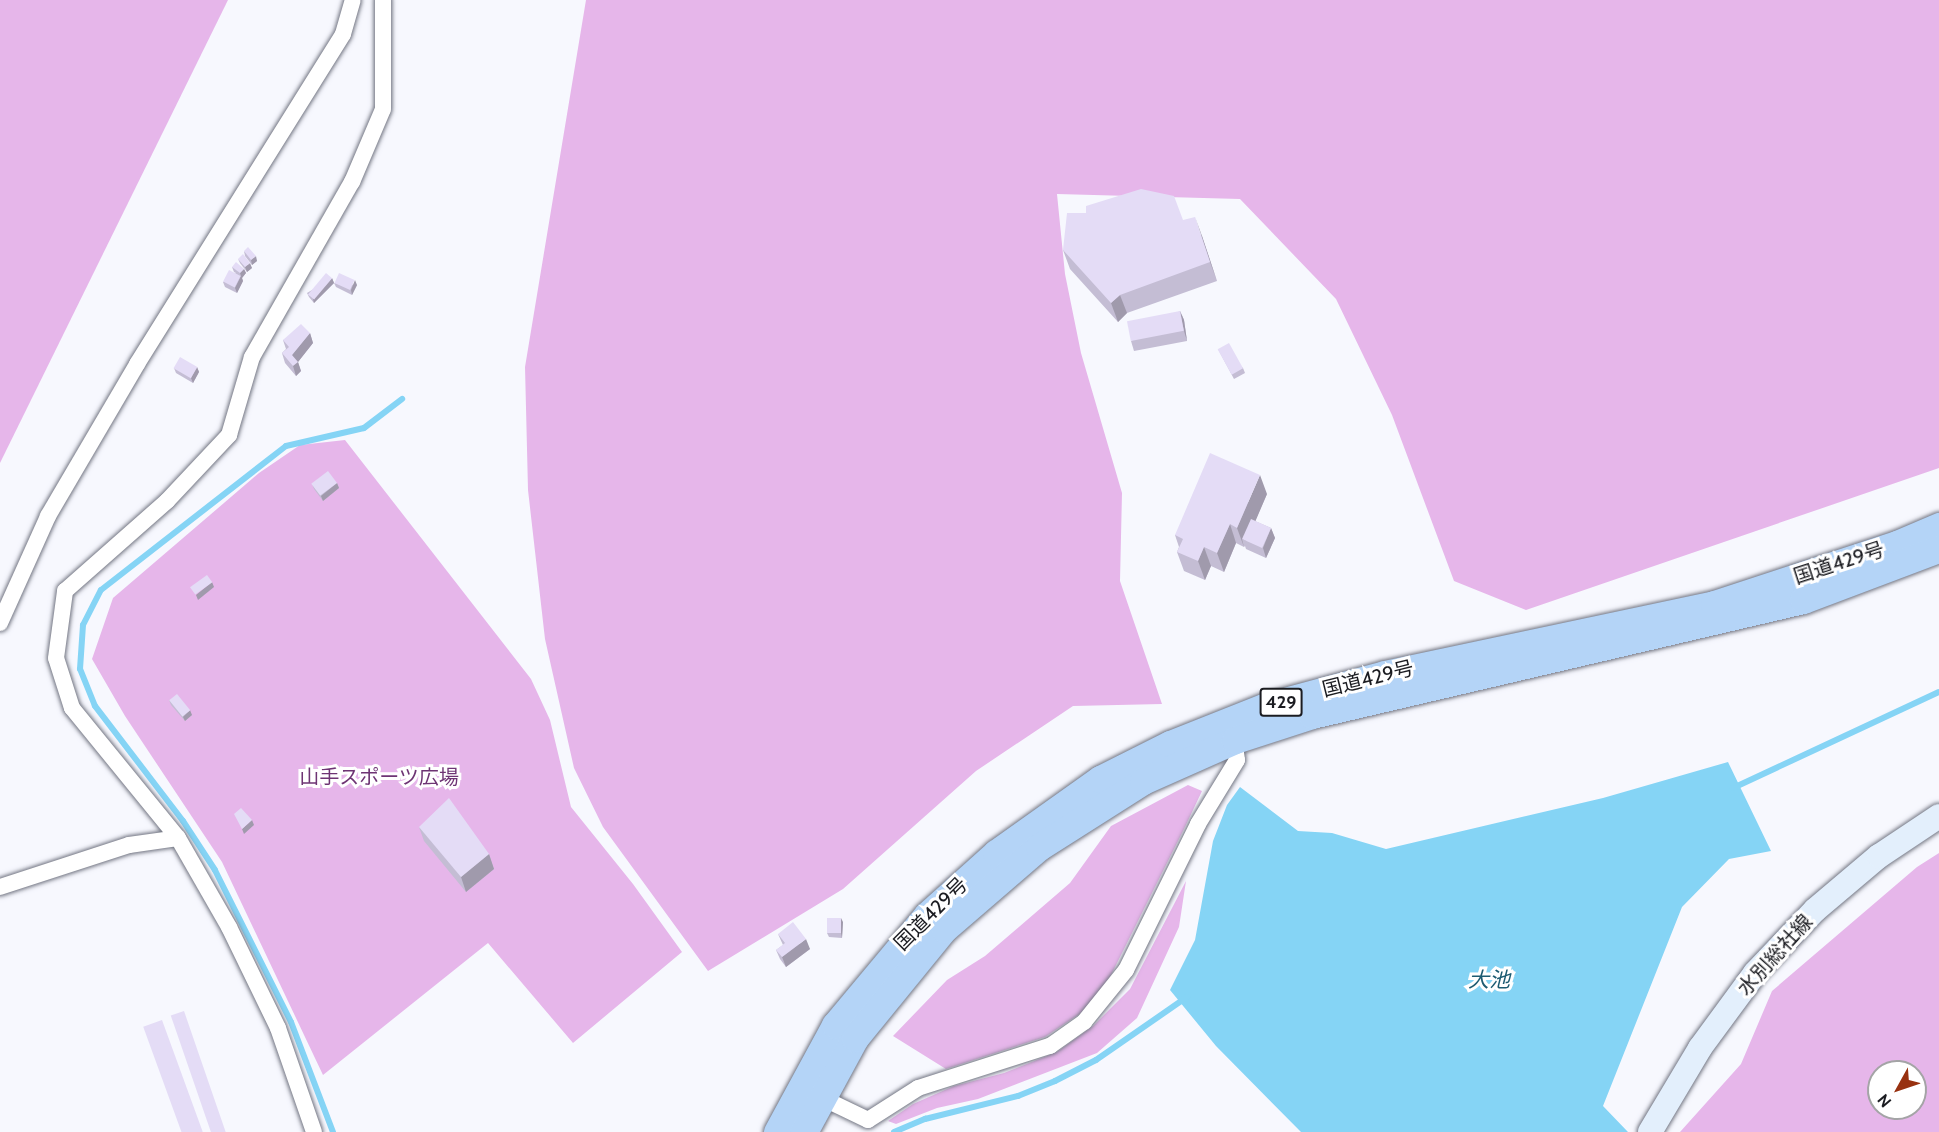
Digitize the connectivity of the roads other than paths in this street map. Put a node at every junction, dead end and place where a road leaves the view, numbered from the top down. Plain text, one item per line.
1 (353, 0) edge
2 (383, 0) edge
3 (1939, 526) edge
4 (1939, 549) edge
5 (0, 623) edge
6 (1231, 730) junction
7 (1939, 816) edge
8 (178, 838) junction
9 (0, 887) edge
10 (810, 1093) junction
11 (314, 1132) edge
12 (777, 1132) edge
13 (804, 1132) edge
14 (1650, 1132) edge

1 - 5 street
2 - 8 street
3 - 6 highway, 国道429号 / 429
4 - 6 highway, 国道429号 / 429
6 - 10 highway, 国道429号 / 429
6 - 10 street
7 - 14 main road, 水別総社線
8 - 9 street
8 - 11 street
10 - 12 highway, 国道429号 / 429
10 - 13 highway, 国道429号 / 429

